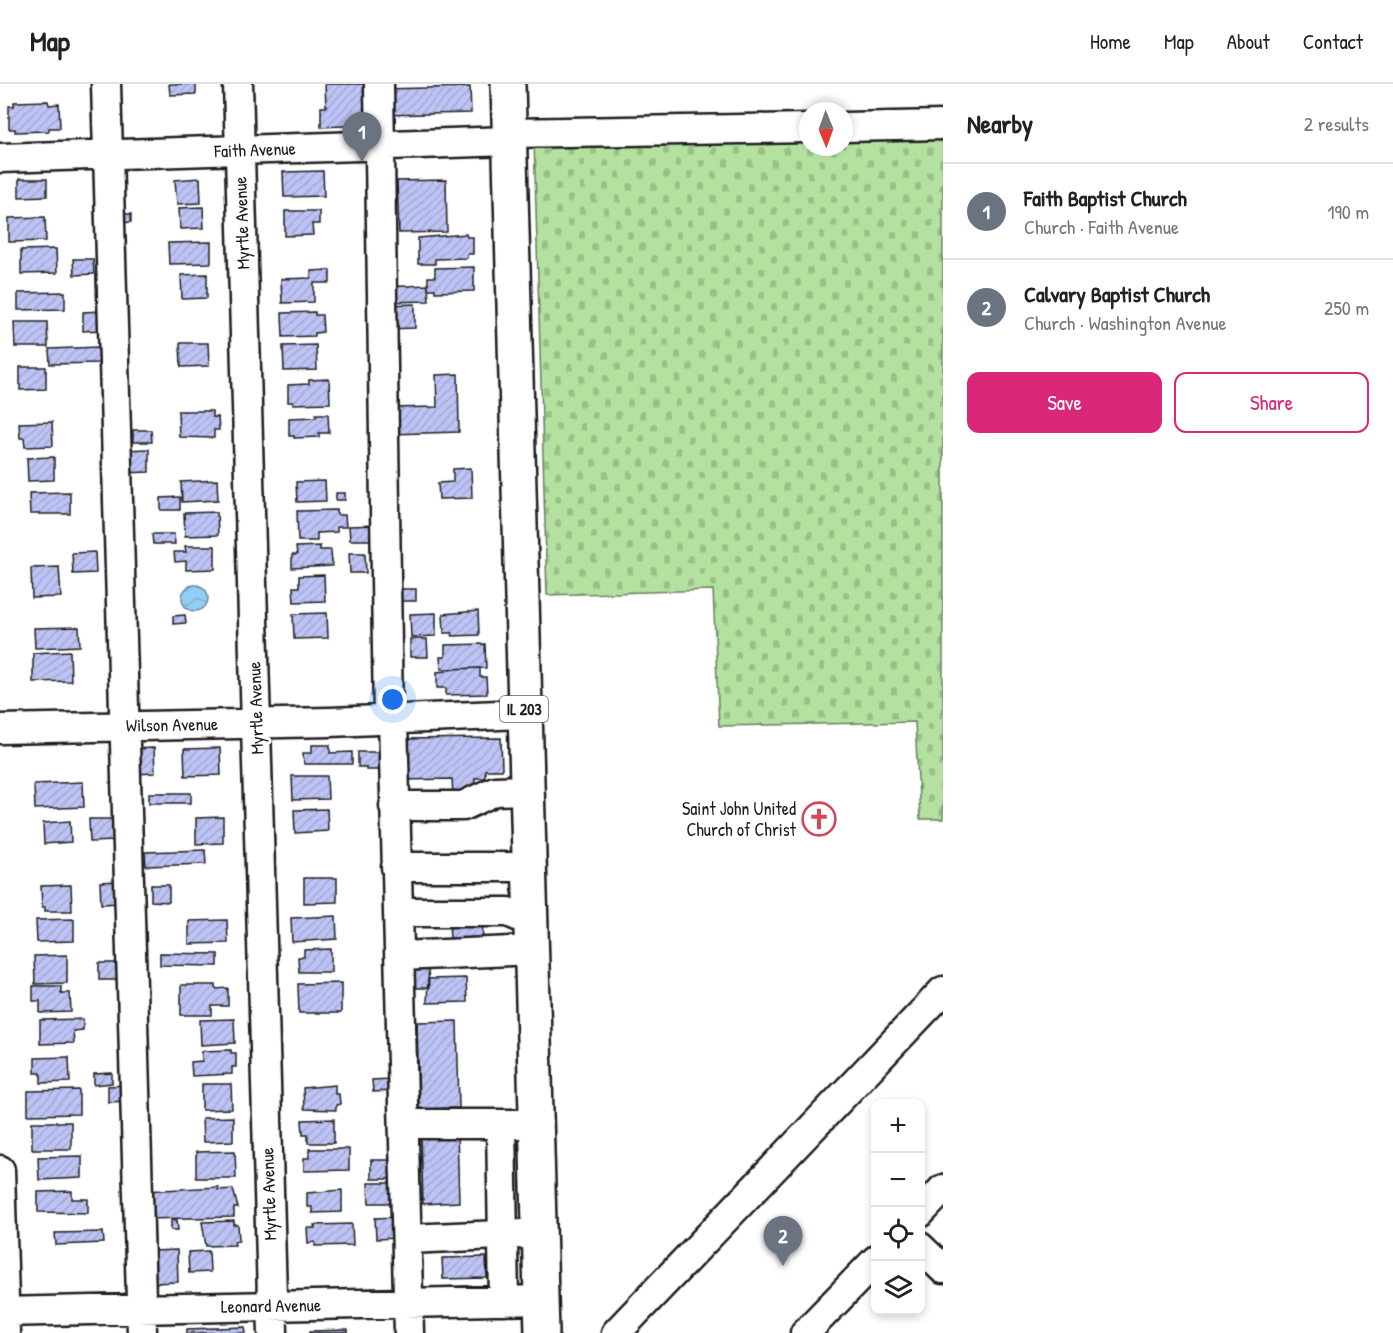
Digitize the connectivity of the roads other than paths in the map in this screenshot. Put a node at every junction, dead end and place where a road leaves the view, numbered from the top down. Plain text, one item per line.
1 (106, 84) edge
2 (238, 84) edge
3 (379, 84) edge
4 (508, 84) edge
5 (943, 125) edge
6 (853, 127) edge
7 (799, 128) edge
8 (509, 137) junction
9 (380, 146) junction
10 (240, 151) junction
11 (110, 155) junction
12 (0, 158) edge
13 (525, 714) junction
14 (390, 719) junction
15 (256, 724) junction
16 (126, 726) junction
17 (0, 729) edge
18 (527, 790) junction
19 (394, 806) junction
20 (396, 867) junction
21 (529, 867) junction
22 (398, 912) junction
23 (532, 936) junction
24 (400, 956) junction
25 (943, 991) edge
26 (536, 1123) junction
27 (405, 1124) junction
28 (501, 1124) junction
29 (0, 1170) edge
30 (943, 1189) edge
31 (925, 1209) edge
32 (408, 1239) junction
33 (540, 1247) junction
34 (503, 1249) junction
35 (925, 1251) edge
36 (875, 1261) edge
37 (943, 1269) edge
38 (542, 1300) junction
39 (504, 1301) junction
40 (408, 1303) junction
41 (3, 1319) edge
42 (273, 1319) edge
43 (142, 1321) edge
44 (409, 1333) edge
45 (542, 1333) edge
46 (616, 1333) edge
47 (805, 1333) edge

1 - 11 street
2 - 10 street, Myrtle Avenue
3 - 9 street
4 - 8 main road, IL 203
5 - 6 street
7 - 8 street, Faith Avenue
8 - 9 street, Faith Avenue
8 - 13 main road, IL 203
9 - 10 street, Faith Avenue
9 - 14 street
10 - 11 street, Faith Avenue
10 - 15 street, Myrtle Avenue
11 - 12 street, Faith Avenue
11 - 16 street
13 - 14 street, Wilson Avenue
13 - 18 main road, IL 203
14 - 15 street, Wilson Avenue
14 - 19 street
15 - 16 street, Wilson Avenue
15 - 42 street, Myrtle Avenue
16 - 17 street, Wilson Avenue
16 - 43 street
18 - 19 street
18 - 21 main road, IL 203
19 - 20 street
20 - 21 street
20 - 22 street
21 - 23 main road, IL 203
22 - 23 street
22 - 24 street
23 - 24 street
23 - 26 main road, IL 203
24 - 27 street
25 - 46 street
26 - 28 street
26 - 33 main road, IL 203
27 - 28 street
27 - 32 street
28 - 34 street
29 - 41 street
30 - 31 street
32 - 34 street
32 - 40 street
33 - 34 street
33 - 38 main road, IL 203
34 - 39 street
35 - 37 street
36 - 47 street
38 - 39 street, Leonard Avenue
38 - 45 main road, IL 203
39 - 40 street, Leonard Avenue
40 - 42 street, Leonard Avenue
40 - 44 street
41 - 43 street, Leonard Avenue
42 - 43 street, Leonard Avenue

